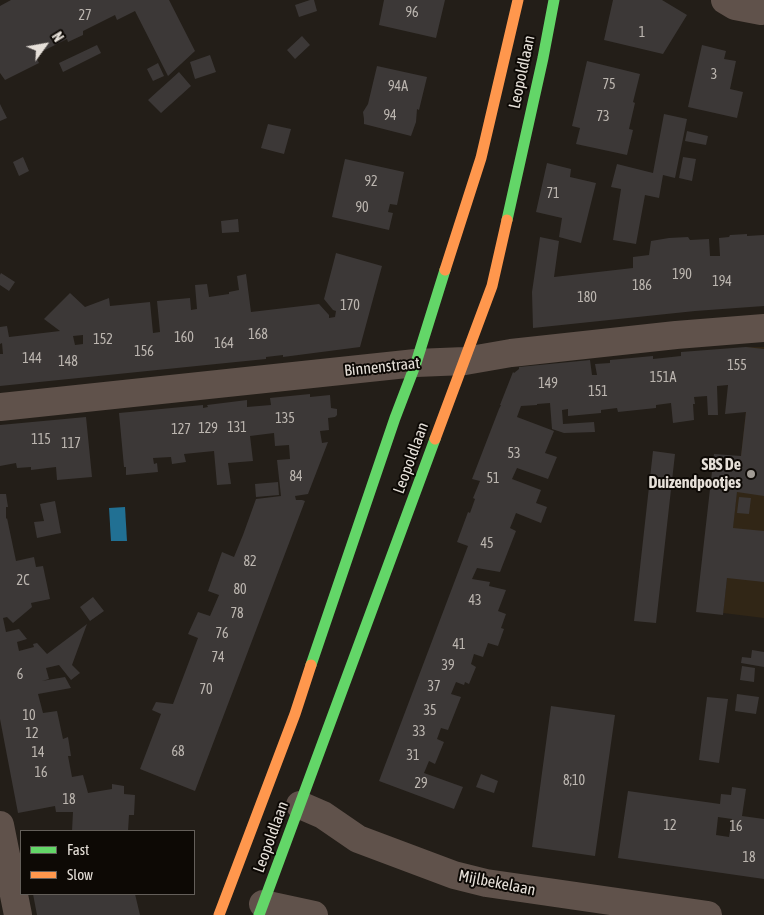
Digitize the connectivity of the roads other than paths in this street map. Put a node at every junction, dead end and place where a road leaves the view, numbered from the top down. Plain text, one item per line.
1 (518, 0) edge
2 (554, 0) edge
3 (725, 0) edge
4 (764, 10) edge
5 (764, 328) edge
6 (465, 361) junction
7 (416, 363) junction
8 (0, 407) edge
9 (300, 805) junction
10 (0, 825) edge
11 (261, 910) edge
12 (18, 915) edge
13 (219, 915) edge
14 (314, 915) edge
15 (708, 915) edge

1 - 7 main road, Leopoldlaan
2 - 6 main road, Leopoldlaan
3 - 4 street
5 - 6 street, Binnenstraat
6 - 7 street, Binnenstraat
6 - 9 main road, Leopoldlaan
7 - 8 street, Binnenstraat
7 - 13 main road, Leopoldlaan
9 - 11 main road, Leopoldlaan
9 - 15 street, Mijlbekelaan
10 - 12 street
11 - 14 street

